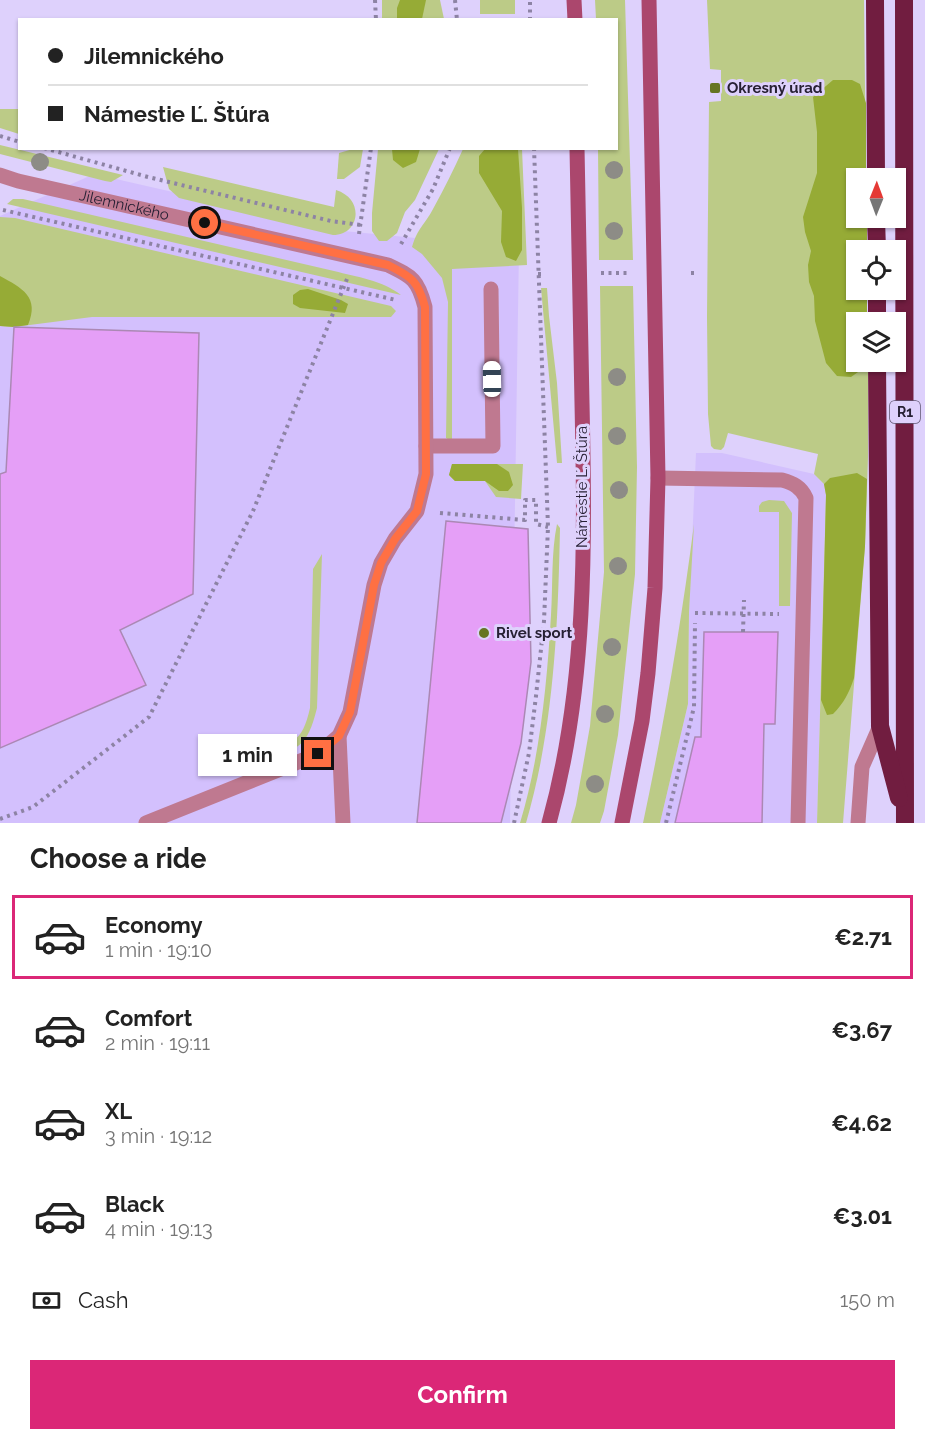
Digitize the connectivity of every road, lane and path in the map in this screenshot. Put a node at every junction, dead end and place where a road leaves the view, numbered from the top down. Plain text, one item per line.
1 (375, 0) edge
2 (455, 0) edge
3 (530, 0) edge
4 (574, 0) edge
5 (649, 0) edge
6 (875, 0) edge
7 (904, 0) edge
8 (376, 18) edge
9 (457, 18) edge
10 (530, 18) edge
11 (574, 18) edge
12 (0, 136) edge
13 (18, 141) edge
14 (51, 150) edge
15 (371, 150) edge
16 (449, 150) edge
17 (534, 150) edge
18 (577, 150) edge
19 (876, 168) edge
20 (0, 176) edge
21 (18, 181) junction
22 (0, 190) edge
23 (3, 210) dead end
24 (362, 225) junction
25 (354, 257) junction
26 (388, 265) junction
27 (601, 273) dead end
28 (632, 273) dead end
29 (692, 273) dead end
30 (698, 273) dead end
31 (538, 274) junction
32 (545, 274) dead end
33 (343, 288) junction
34 (490, 289) dead end
35 (425, 307) junction
36 (878, 372) edge
37 (426, 446) junction
38 (658, 478) junction
39 (417, 511) junction
40 (548, 527) junction
41 (744, 600) dead end
42 (695, 613) dead end
43 (743, 613) junction
44 (802, 614) junction
45 (695, 623) dead end
46 (743, 632) dead end
47 (880, 726) junction
48 (339, 736) junction
49 (0, 819) edge
50 (146, 823) edge
51 (343, 823) edge
52 (514, 823) edge
53 (549, 823) edge
54 (622, 823) edge
55 (666, 823) edge
56 (798, 823) edge
57 (858, 823) edge
58 (905, 823) edge

1 - 8 path
2 - 9 path
3 - 10 path
4 - 11 main road
5 - 38 main road
6 - 19 highway
7 - 58 highway, R1
12 - 13 path
14 - 24 path
15 - 24 path
16 - 26 path
17 - 31 path
18 - 53 main road, Námestie Ľ. Štúra
20 - 21 street, Jilemnického
21 - 22 street
21 - 25 street, Jilemnického
23 - 33 path
24 - 25 path
25 - 26 street, Jilemnického
25 - 33 path
26 - 35 street
27 - 28 path
29 - 30 path
31 - 32 path
31 - 40 path
33 - 35 path
33 - 49 path
34 - 37 street
35 - 37 street
36 - 47 highway
37 - 39 street
38 - 44 street
38 - 54 main road
39 - 40 path
39 - 48 street
40 - 52 path
41 - 43 path
42 - 43 path
43 - 44 path
43 - 46 path
44 - 56 street
45 - 55 path
47 - 57 street
47 - 58 highway
48 - 50 street
48 - 51 street

